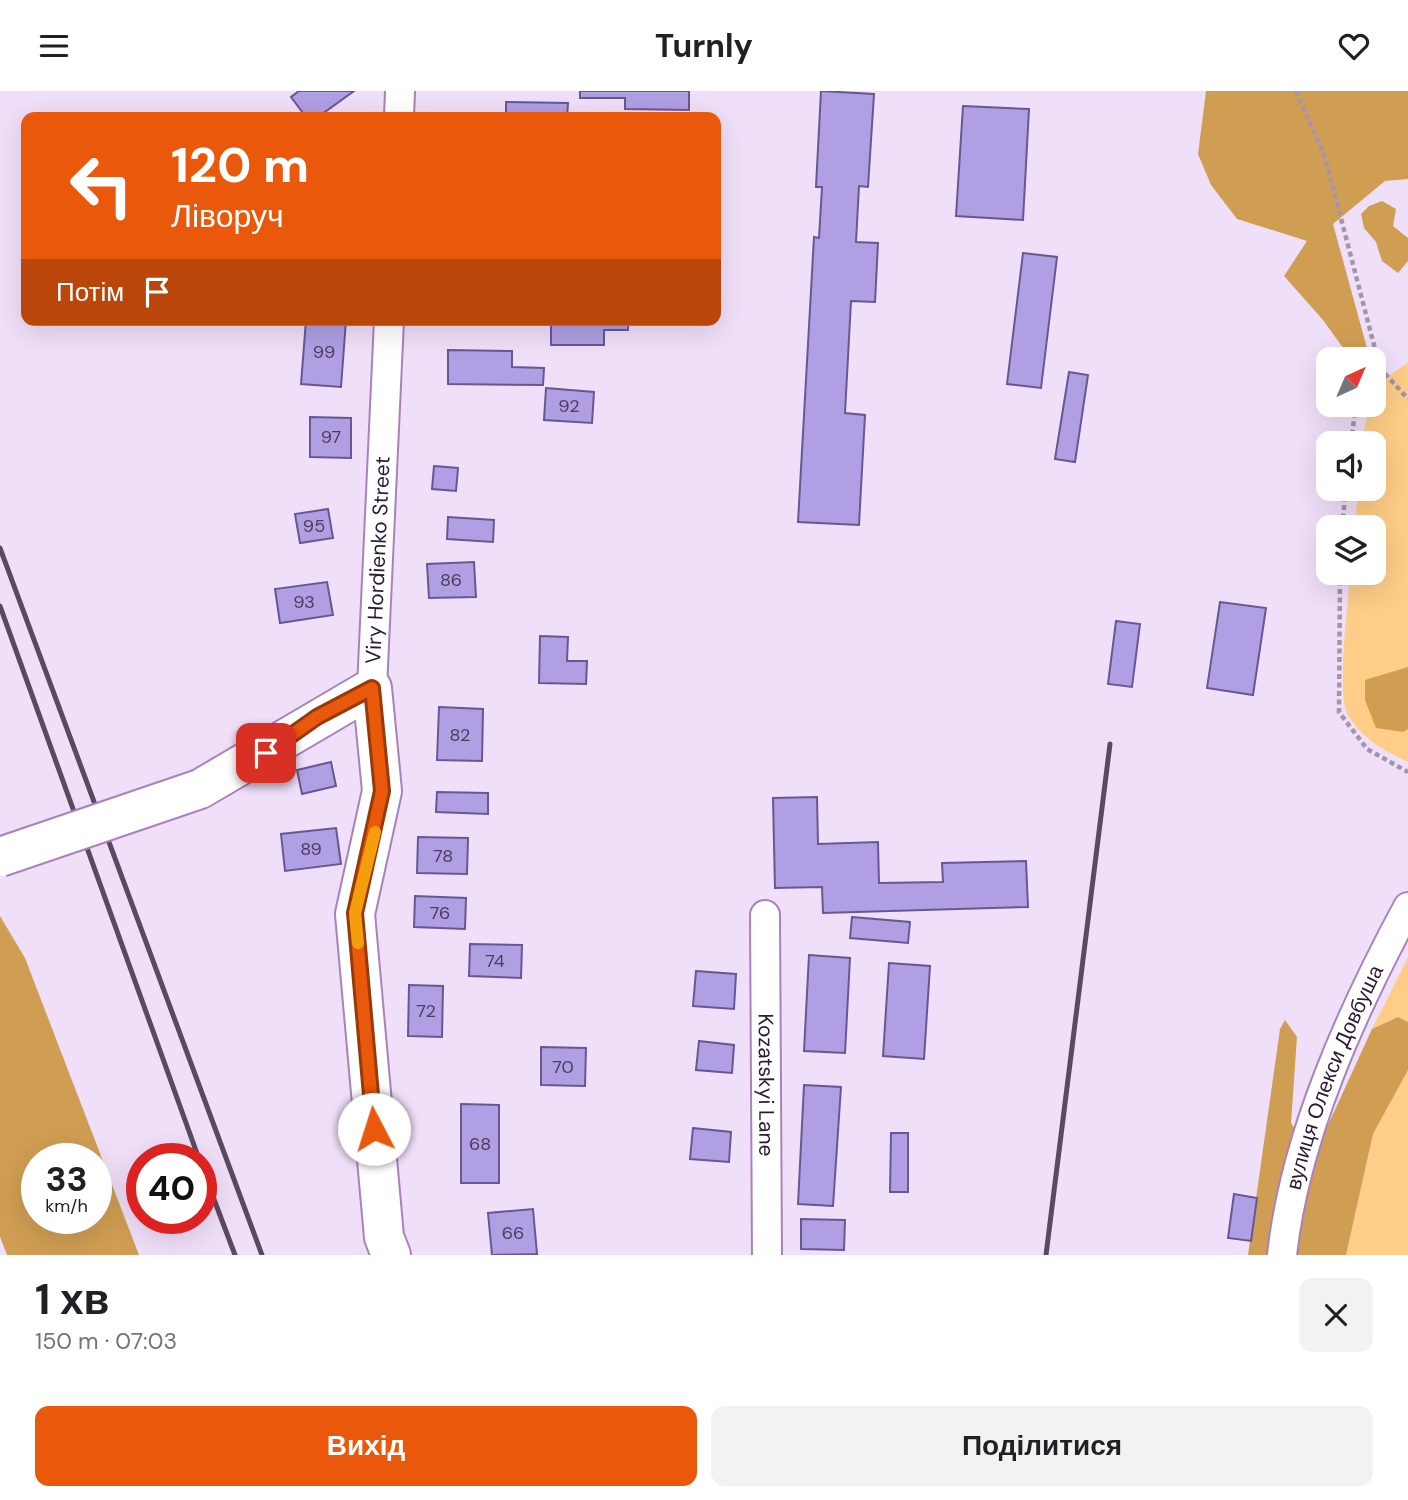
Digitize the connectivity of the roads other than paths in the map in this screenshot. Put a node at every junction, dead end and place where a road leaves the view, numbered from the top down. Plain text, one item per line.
1 (400, 91) edge
2 (399, 112) edge
3 (389, 326) edge
4 (372, 688) junction
5 (0, 857) edge
6 (1408, 907) edge
7 (765, 915) dead end
8 (391, 1255) edge
9 (767, 1255) edge
10 (1282, 1255) edge

1 - 2 street
3 - 4 street, Viry Hordienko Street
4 - 5 street, bridge
4 - 8 street, Viry Hordienko Street
6 - 10 street, вулиця Олекси Довбуша
7 - 9 street, Kozatskyi Lane

